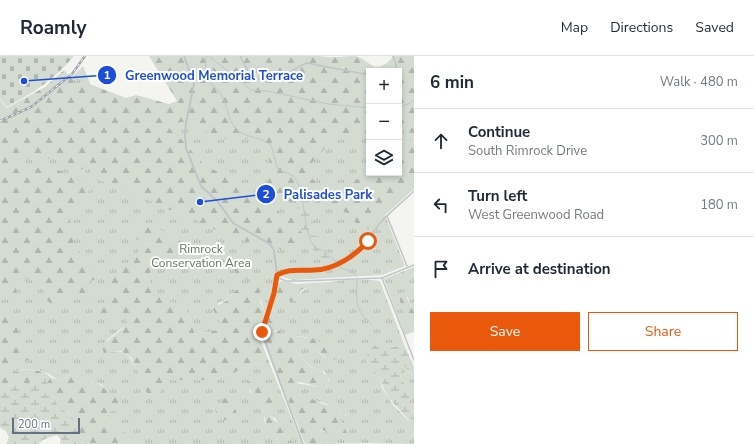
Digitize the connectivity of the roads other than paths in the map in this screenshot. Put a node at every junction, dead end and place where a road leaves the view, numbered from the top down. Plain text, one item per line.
1 (184, 56) edge
2 (240, 56) edge
3 (393, 56) edge
4 (397, 68) edge
5 (366, 74) edge
6 (414, 191) edge
7 (387, 216) junction
8 (414, 265) edge
9 (408, 267) junction
10 (276, 276) junction
11 (382, 278) junction
12 (414, 360) edge
13 (303, 444) edge

1 - 10 street
2 - 5 street
3 - 4 street
6 - 7 street
7 - 9 street
7 - 10 street
8 - 9 street
9 - 11 street
10 - 11 street
10 - 13 street
11 - 12 street

